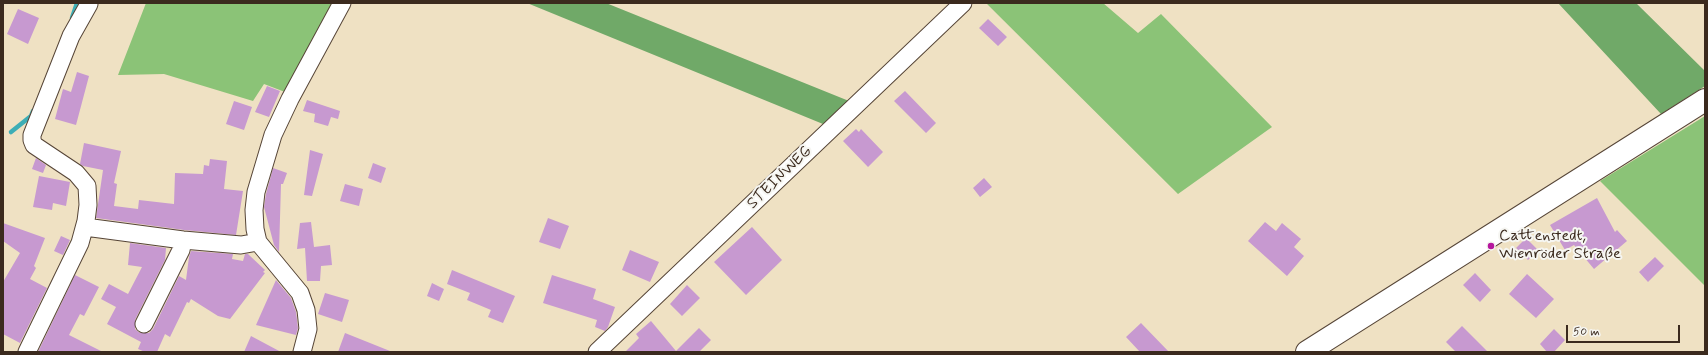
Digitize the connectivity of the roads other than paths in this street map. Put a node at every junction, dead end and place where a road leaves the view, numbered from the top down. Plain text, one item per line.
1 (342, 3) edge
2 (963, 3) edge
3 (89, 4) dead end
4 (1705, 100) edge
5 (85, 227) junction
6 (183, 240) junction
7 (258, 242) junction
8 (144, 324) dead end
9 (26, 352) edge
10 (302, 352) edge
11 (596, 352) edge
12 (1307, 352) edge

1 - 7 street
2 - 11 street, STEINWEG
3 - 5 street
4 - 12 main road
5 - 6 street
5 - 9 street
6 - 7 street
6 - 8 street
7 - 10 street

